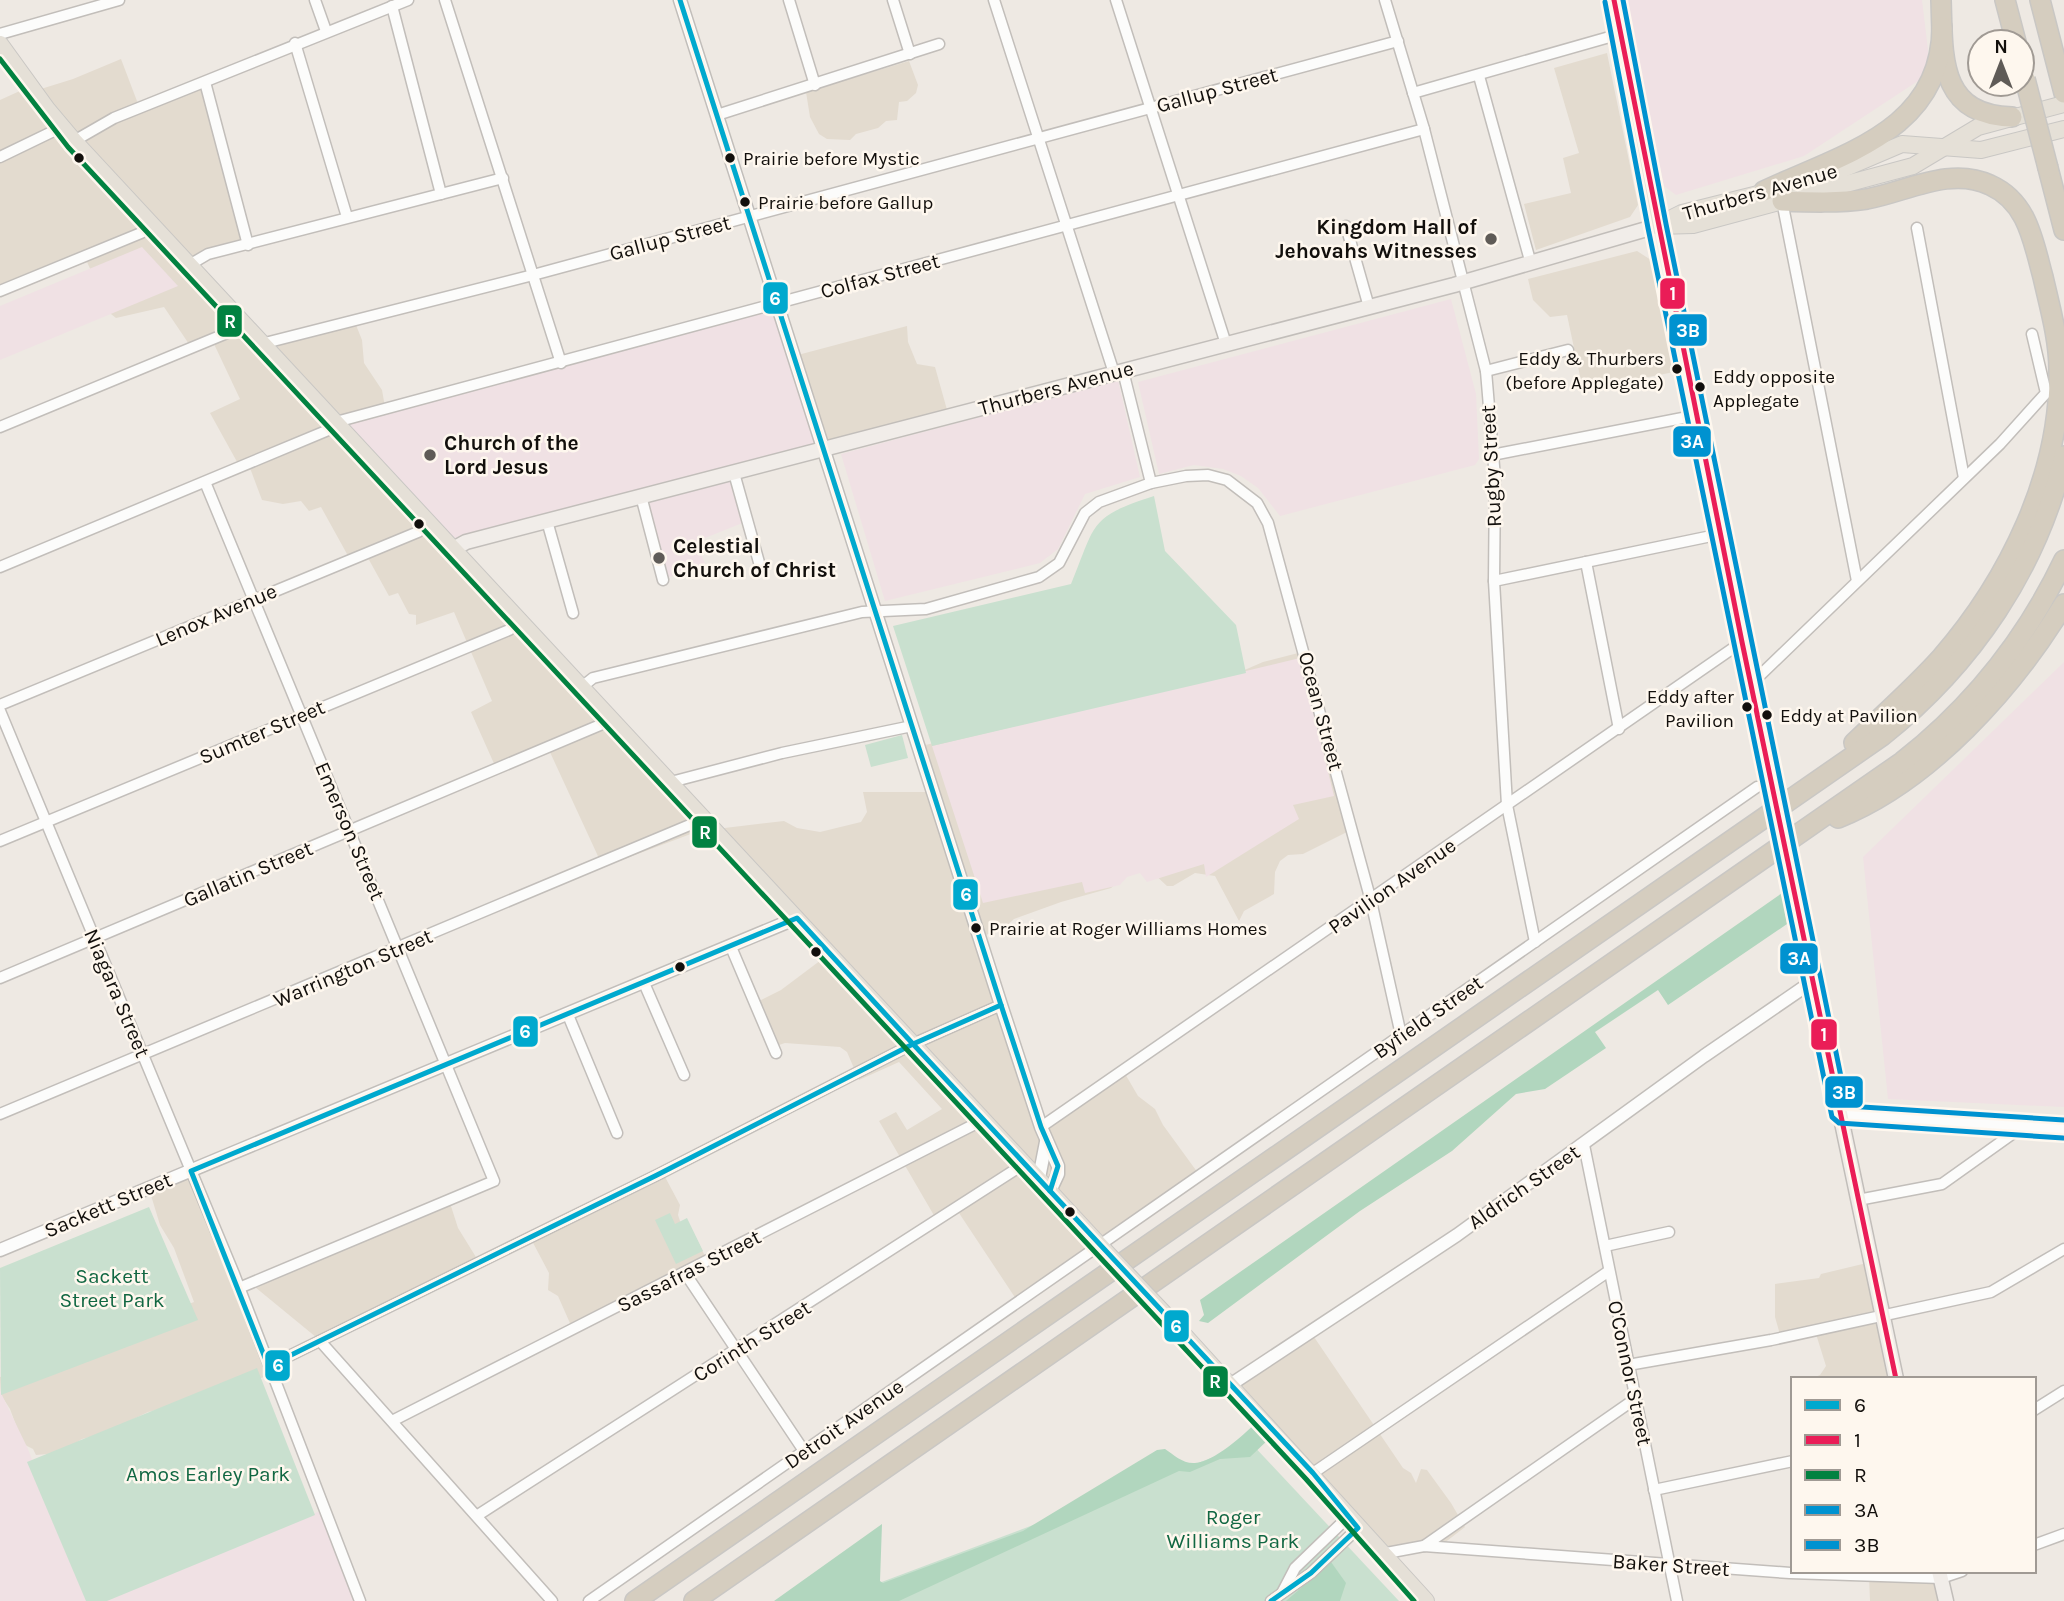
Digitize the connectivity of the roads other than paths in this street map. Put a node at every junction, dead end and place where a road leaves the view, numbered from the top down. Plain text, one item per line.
1 (119, 0) edge
2 (315, 0) edge
3 (408, 0) edge
4 (445, 0) edge
5 (680, 0) edge
6 (789, 0) edge
7 (893, 0) edge
8 (995, 0) edge
9 (1129, 0) edge
10 (1385, 0) edge
11 (1614, 0) edge
12 (1941, 0) edge
13 (2005, 0) edge
14 (2040, 0) edge
15 (1117, 2) edge
16 (392, 6) junction
17 (1942, 27) junction
18 (2012, 28) edge
19 (326, 31) junction
20 (0, 34) edge
21 (1620, 34) junction
22 (1398, 41) junction
23 (295, 43) junction
24 (0, 44) edge
25 (939, 44) dead end
26 (910, 54) junction
27 (1479, 76) junction
28 (205, 82) junction
29 (815, 85) junction
30 (1413, 93) junction
31 (2064, 93) edge
32 (2030, 98) edge
33 (2064, 104) edge
34 (1151, 108) junction
35 (717, 114) junction
36 (2012, 117) junction
37 (62, 127) junction
38 (1424, 129) junction
39 (2064, 129) edge
40 (1039, 138) junction
41 (74, 141) junction
42 (1945, 146) junction
43 (0, 157) edge
44 (503, 178) junction
45 (1765, 191) junction
46 (441, 194) junction
47 (1180, 195) junction
48 (1782, 201) junction
49 (750, 216) junction
50 (347, 217) junction
51 (152, 224) junction
52 (1067, 226) junction
53 (1346, 226) dead end
54 (1657, 226) junction
55 (1917, 228) dead end
56 (2064, 230) edge
57 (247, 246) junction
58 (191, 264) junction
59 (1531, 264) junction
60 (533, 275) junction
61 (1464, 282) junction
62 (0, 291) edge
63 (778, 304) junction
64 (1369, 307) junction
65 (245, 323) junction
66 (2032, 334) dead end
67 (265, 343) junction
68 (1226, 344) junction
69 (1568, 350) dead end
70 (561, 363) junction
71 (1486, 371) junction
72 (1118, 372) junction
73 (1698, 415) junction
74 (337, 422) junction
75 (0, 428) edge
76 (824, 449) junction
77 (1492, 455) junction
78 (2064, 456) edge
79 (734, 472) junction
80 (1964, 478) junction
81 (205, 482) junction
82 (1151, 483) junction
83 (641, 496) junction
84 (547, 521) junction
85 (429, 522) junction
86 (1721, 534) junction
87 (455, 548) junction
88 (2064, 560) edge
89 (1586, 562) junction
90 (760, 566) dead end
91 (0, 567) edge
92 (663, 580) dead end
93 (1494, 581) junction
94 (1857, 581) junction
95 (254, 600) junction
96 (2064, 604) edge
97 (573, 613) dead end
98 (878, 613) junction
99 (521, 619) junction
100 (1742, 642) junction
101 (1751, 684) junction
102 (583, 686) junction
103 (0, 705) edge
104 (0, 712) edge
105 (302, 716) junction
106 (612, 720) junction
107 (912, 726) junction
108 (1619, 729) junction
109 (671, 782) junction
110 (1757, 787) dead end
111 (1800, 795) junction
112 (1507, 805) junction
113 (704, 819) junction
114 (46, 822) junction
115 (1804, 831) junction
116 (350, 832) junction
117 (0, 841) edge
118 (1371, 901) junction
119 (797, 918) junction
120 (94, 938) junction
121 (1535, 942) junction
122 (731, 947) junction
123 (398, 949) junction
124 (0, 978) edge
125 (1813, 981) junction
126 (644, 983) junction
127 (1001, 1005) junction
128 (568, 1015) junction
129 (1401, 1035) junction
130 (913, 1044) junction
131 (776, 1053) dead end
132 (142, 1055) junction
133 (446, 1065) junction
134 (684, 1075) dead end
135 (0, 1114) edge
136 (1840, 1114) junction
137 (983, 1120) junction
138 (1041, 1127) junction
139 (2022, 1127) junction
140 (2064, 1129) edge
141 (617, 1133) dead end
142 (1584, 1145) junction
143 (1024, 1164) junction
144 (191, 1171) junction
145 (1044, 1184) junction
146 (1858, 1200) junction
147 (1669, 1232) dead end
148 (1605, 1246) junction
149 (1101, 1248) junction
150 (2064, 1249) edge
151 (0, 1250) edge
152 (1609, 1271) junction
153 (685, 1273) junction
154 (239, 1288) junction
155 (1883, 1317) junction
156 (320, 1341) junction
157 (736, 1351) junction
158 (1628, 1365) junction
159 (271, 1373) junction
160 (1896, 1377) edge
161 (1230, 1385) junction
162 (2064, 1391) edge
163 (1634, 1399) junction
164 (2036, 1409) edge
165 (394, 1420) junction
166 (804, 1451) junction
167 (1791, 1461) edge
168 (1313, 1473) junction
169 (1654, 1490) junction
170 (478, 1515) junction
171 (1353, 1522) junction
172 (2064, 1534) edge
173 (2036, 1544) edge
174 (1424, 1546) junction
175 (1381, 1554) junction
176 (1668, 1565) junction
177 (1791, 1570) edge
178 (1886, 1573) edge
179 (1940, 1575) edge
180 (360, 1601) edge
181 (552, 1601) edge
182 (589, 1601) edge
183 (635, 1601) edge
184 (694, 1601) edge
185 (1271, 1601) edge
186 (1426, 1601) edge
187 (1676, 1601) edge
188 (1945, 1601) edge

1 - 20 street
2 - 19 street
3 - 16 street
4 - 44 street
5 - 35 street
6 - 29 street
7 - 26 street
8 - 40 street
9 - 15 street
10 - 22 street, Rugby Street
11 - 21 main road
12 - 17 highway
13 - 18 highway
14 - 31 highway
15 - 34 street
16 - 19 street
16 - 46 street
17 - 36 highway
17 - 45 highway
19 - 23 street
21 - 27 street
21 - 54 main road
22 - 30 street, Rugby Street
22 - 34 street, Gallup Street
23 - 28 street
23 - 50 street
24 - 37 main road
25 - 26 street
26 - 29 street
27 - 30 street
27 - 59 street
28 - 41 street
28 - 57 street
29 - 35 street
30 - 38 street, Rugby Street
32 - 56 highway, bridge
33 - 36 main road, Thurbers Avenue
34 - 40 street, Gallup Street
34 - 47 street
35 - 49 street
36 - 42 main road, Thurbers Avenue
37 - 41 main road
37 - 43 street
38 - 47 street, Colfax Street
38 - 61 street, Rugby Street
39 - 42 main road, Thurbers Avenue
40 - 49 street, Gallup Street
40 - 52 street
41 - 51 main road
42 - 45 main road, Thurbers Avenue
42 - 48 main road, Thurbers Avenue
44 - 46 street
44 - 60 street
45 - 54 main road, Thurbers Avenue
46 - 50 street
47 - 52 street, Colfax Street
47 - 68 street
48 - 54 main road, Thurbers Avenue
48 - 94 street
48 - 111 highway
49 - 60 street, Gallup Street
49 - 63 street
50 - 57 street
51 - 58 main road
51 - 62 street
52 - 63 street, Colfax Street
52 - 72 street
53 - 64 street
54 - 59 main road, Thurbers Avenue
54 - 73 main road
55 - 80 street
57 - 58 street
58 - 65 main road
59 - 61 main road, Thurbers Avenue
60 - 67 street, Gallup Street
60 - 70 street
61 - 64 main road, Thurbers Avenue
61 - 71 street, Rugby Street
63 - 70 street, Colfax Street
63 - 76 street
64 - 68 main road, Thurbers Avenue
65 - 67 main road
65 - 75 street
66 - 80 street
67 - 74 main road
68 - 72 main road, Thurbers Avenue
69 - 71 street
70 - 74 street, Colfax Street
71 - 77 street, Rugby Street
72 - 76 main road, Thurbers Avenue
72 - 82 street
73 - 77 street
73 - 86 main road
74 - 81 street, Colfax Street
74 - 85 main road
76 - 79 main road, Thurbers Avenue
76 - 98 street
77 - 93 street, Rugby Street
78 - 111 highway
79 - 83 main road, Thurbers Avenue
79 - 90 street
80 - 94 street
81 - 91 street, Colfax Street
81 - 95 street, Emerson Street
82 - 98 street, Ocean Street
82 - 118 street, Ocean Street
83 - 84 main road, Thurbers Avenue
83 - 92 street
84 - 87 main road, Thurbers Avenue
84 - 97 street
85 - 87 main road
85 - 95 street, Lenox Avenue
86 - 89 street
86 - 100 main road
87 - 99 main road
88 - 115 highway
89 - 93 street
89 - 108 street
93 - 112 street, Rugby Street
94 - 101 street
95 - 103 street, Lenox Avenue
95 - 105 street, Emerson Street
96 - 115 highway
98 - 102 street, Ocean Street
98 - 107 street
99 - 102 main road
99 - 105 street, Sumter Street
100 - 101 main road
100 - 108 street, Pavilion Avenue
101 - 125 main road, bridge
102 - 106 main road
104 - 114 street, Niagara Street
105 - 114 street, Sumter Street
105 - 116 street, Emerson Street
106 - 109 main road
106 - 116 street, Gallatin Street
107 - 109 street
107 - 127 street
108 - 112 street, Pavilion Avenue
109 - 113 main road
110 - 121 street, Byfield Street
111 - 183 highway
112 - 118 street, Pavilion Avenue
112 - 121 street, Rugby Street
113 - 119 main road
113 - 123 street, Warrington Street
114 - 117 street, Sumter Street
114 - 120 street, Niagara Street
115 - 184 highway
116 - 120 street, Gallatin Street
116 - 123 street, Emerson Street
118 - 129 street, Ocean Street
118 - 138 street, Pavilion Avenue
119 - 122 street, Sackett Street
119 - 130 main road
120 - 124 street, Gallatin Street
120 - 132 street, Niagara Street
121 - 129 street, Byfield Street
122 - 126 street, Sackett Street
122 - 131 street
123 - 132 street, Warrington Street
123 - 133 street, Emerson Street
125 - 136 main road
125 - 142 street, Aldrich Street
126 - 128 street, Sackett Street
126 - 134 street
127 - 130 street
127 - 138 street
128 - 133 street, Sackett Street
128 - 141 street
129 - 149 street, Byfield Street
130 - 137 main road
130 - 156 street
132 - 135 street, Warrington Street
132 - 144 street, Niagara Street
133 - 144 street, Sackett Street
133 - 154 street, Emerson Street
136 - 139 street
136 - 146 main road
137 - 143 main road
137 - 153 street, Sassafras Street
138 - 145 street
139 - 140 street
139 - 146 street
142 - 148 street, O'Connor Street
142 - 161 street, Aldrich Street
143 - 145 main road
143 - 157 street, Corinth Street
144 - 151 street, Sackett Street
144 - 154 street, Niagara Street
145 - 149 main road
146 - 155 main road
147 - 148 street
148 - 152 street, O'Connor Street
149 - 161 main road, bridge
149 - 166 street, Detroit Avenue
150 - 155 street
152 - 158 street, O'Connor Street
152 - 168 street
153 - 157 street
153 - 165 street, Sassafras Street
154 - 159 street, Niagara Street
155 - 158 street
155 - 160 main road
156 - 159 street
156 - 165 street
157 - 166 street
157 - 170 street, Corinth Street
158 - 163 street, O'Connor Street
159 - 180 street, Niagara Street
161 - 168 main road
162 - 164 street
163 - 169 street, O'Connor Street
163 - 174 street
165 - 170 street
166 - 182 street, Detroit Avenue
167 - 169 street
168 - 171 main road
169 - 176 street, O'Connor Street
170 - 181 street
171 - 175 main road
171 - 185 street
172 - 173 street
174 - 175 street, Baker Street
174 - 176 street, Baker Street
175 - 186 main road
176 - 177 street, Baker Street
176 - 187 street, O'Connor Street
178 - 179 street, Baker Street
179 - 188 main road

